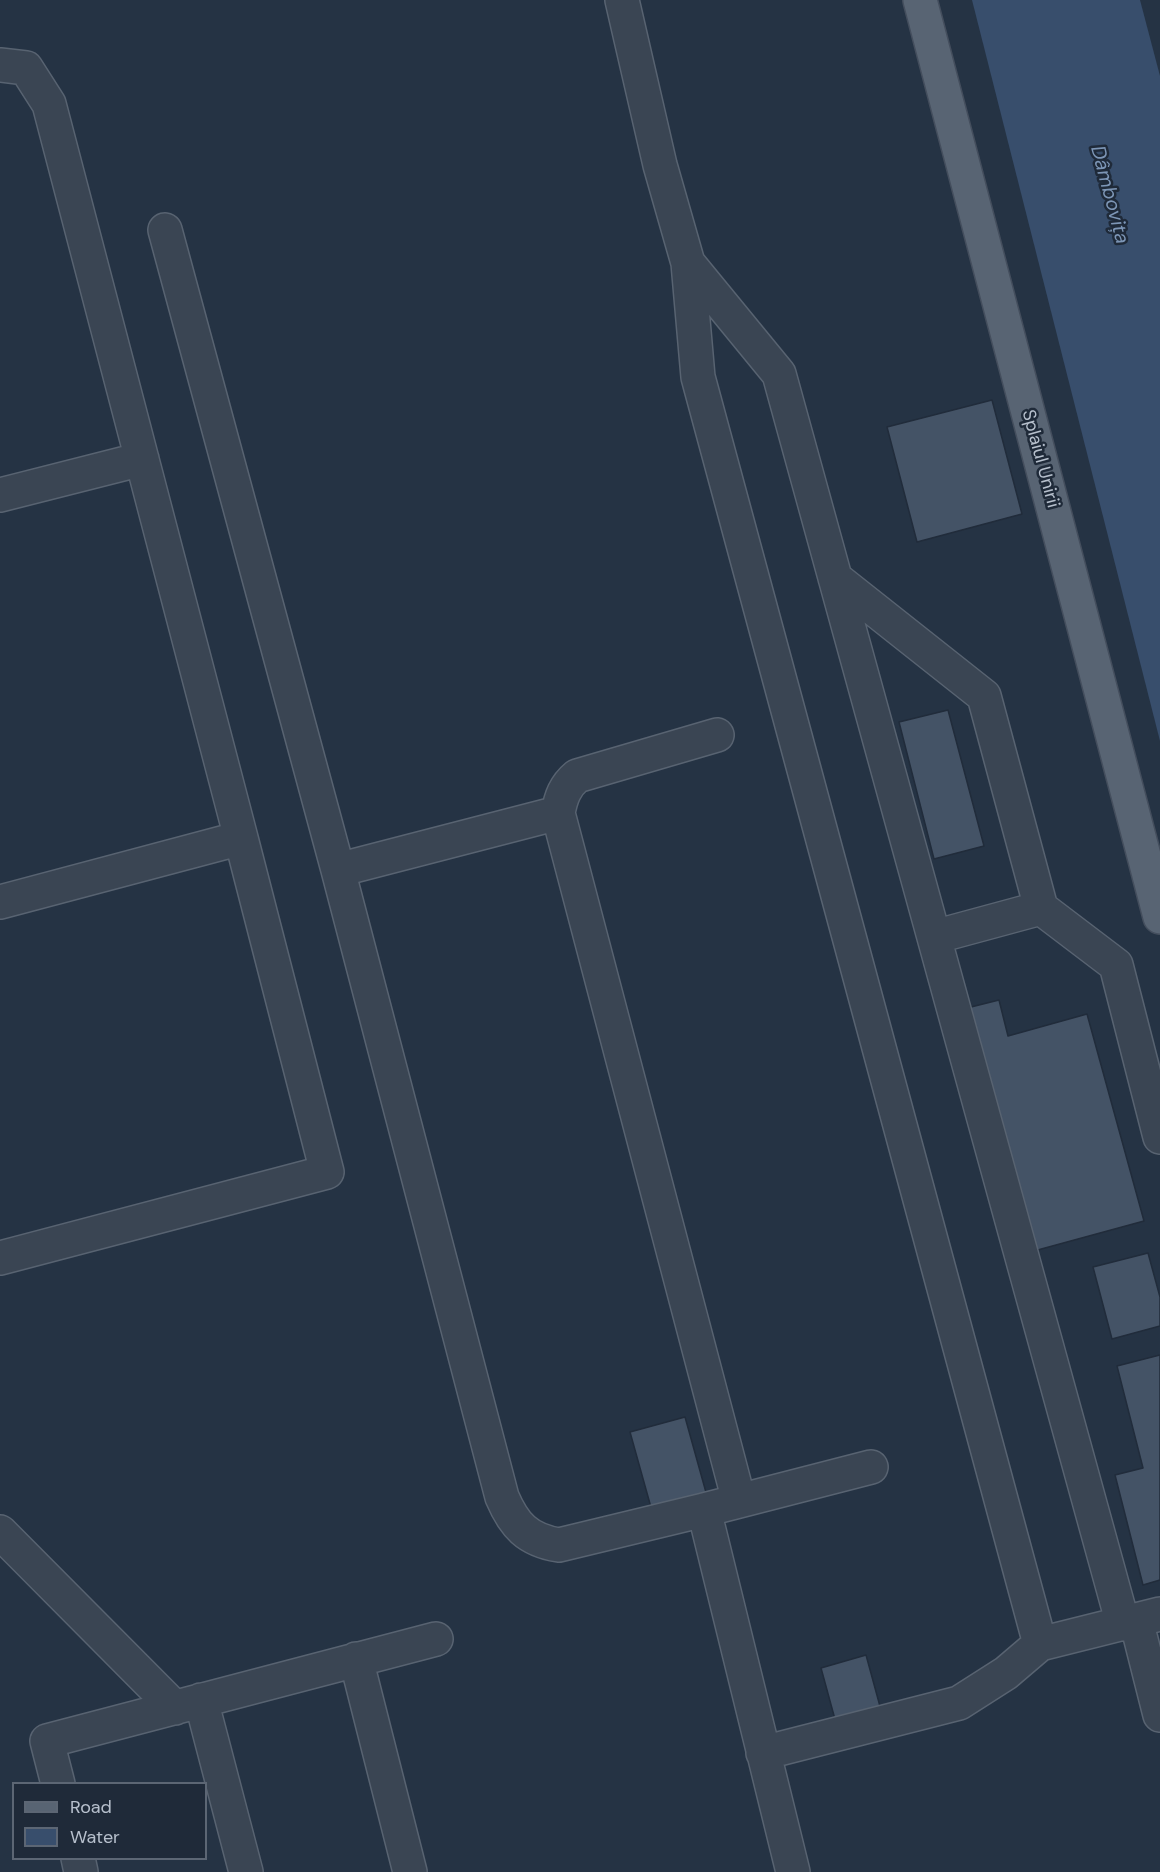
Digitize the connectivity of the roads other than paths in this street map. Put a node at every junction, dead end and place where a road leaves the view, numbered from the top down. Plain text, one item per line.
1 (622, 0) edge
2 (920, 0) edge
3 (0, 64) edge
4 (165, 230) dead end
5 (688, 263) junction
6 (142, 459) junction
7 (0, 495) edge
8 (836, 578) junction
9 (717, 735) dead end
10 (558, 813) junction
11 (241, 838) junction
12 (338, 870) junction
13 (0, 902) edge
14 (1041, 908) junction
15 (1160, 917) edge
16 (934, 937) junction
17 (1160, 1137) edge
18 (0, 1258) edge
19 (871, 1467) dead end
20 (739, 1501) junction
21 (704, 1510) junction
22 (0, 1532) edge
23 (1140, 1619) edge
24 (436, 1639) dead end
25 (1041, 1644) junction
26 (356, 1659) junction
27 (188, 1704) junction
28 (1160, 1715) edge
29 (764, 1753) junction
30 (57, 1782) edge
31 (246, 1872) edge
32 (410, 1872) edge
33 (793, 1872) edge

1 - 5 lane
2 - 15 main road, Splaiul Unirii
3 - 6 lane
4 - 12 lane
5 - 8 lane
5 - 25 lane
6 - 7 lane
6 - 11 lane
8 - 14 lane
8 - 16 lane
9 - 10 lane
10 - 12 lane
10 - 20 lane
11 - 13 lane
11 - 18 lane
12 - 21 lane
14 - 16 lane
14 - 17 lane
16 - 23 lane
19 - 20 lane
20 - 21 lane
21 - 29 lane
22 - 27 lane
23 - 25 lane
23 - 28 lane
24 - 26 lane
25 - 29 lane
26 - 27 lane
26 - 32 lane
27 - 30 lane
27 - 31 lane
29 - 33 lane

